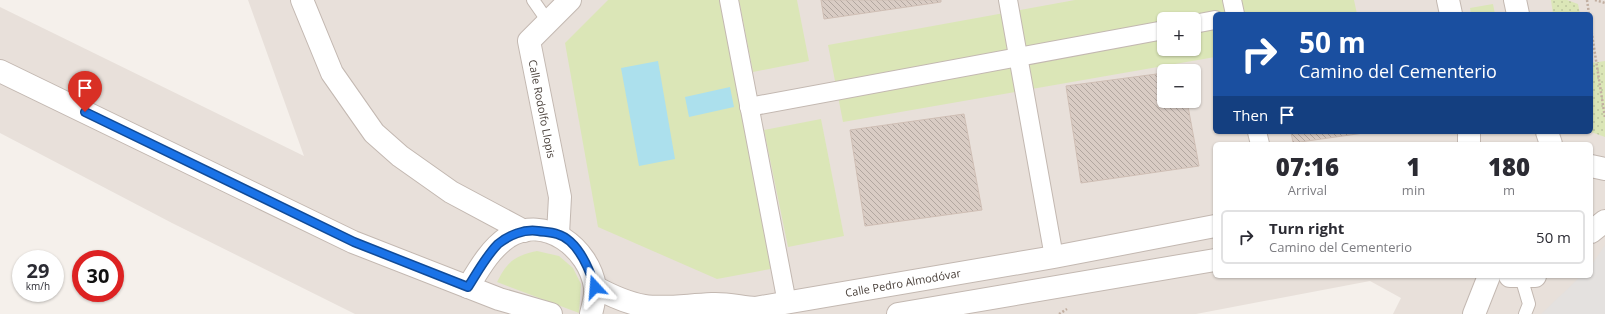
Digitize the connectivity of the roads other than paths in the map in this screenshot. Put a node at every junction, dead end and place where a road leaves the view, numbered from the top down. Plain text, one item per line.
1 (302, 0) edge
2 (533, 0) edge
3 (570, 0) edge
4 (729, 0) edge
5 (1008, 0) edge
6 (1232, 0) edge
7 (1448, 0) edge
8 (1515, 0) edge
9 (1235, 12) edge
10 (1451, 12) edge
11 (1518, 12) edge
12 (1213, 20) edge
13 (549, 23) junction
14 (1201, 23) edge
15 (1157, 31) edge
16 (1019, 58) junction
17 (0, 71) edge
18 (749, 107) junction
19 (1593, 166) edge
20 (1605, 169) edge
21 (1605, 220) edge
22 (1213, 226) edge
23 (1593, 230) edge
24 (524, 232) junction
25 (558, 234) junction
26 (1054, 257) junction
27 (1213, 260) edge
28 (1488, 278) edge
29 (1522, 278) edge
30 (468, 287) junction
31 (595, 287) junction
32 (787, 303) junction
33 (551, 314) edge
34 (591, 314) edge
35 (898, 314) edge
36 (1474, 314) edge
37 (1525, 314) edge

1 - 24 street
2 - 13 lane
3 - 13 street, Calle Rodolfo Llopis
4 - 18 street
5 - 16 street
6 - 9 street
7 - 10 street
8 - 11 street
12 - 14 street
13 - 25 street, Calle Rodolfo Llopis
15 - 16 street
16 - 18 street
16 - 26 street
17 - 30 street
18 - 32 street
19 - 20 street
21 - 23 street
22 - 26 street, Calle Pedro Almodóvar
24 - 25 street
24 - 30 street
25 - 31 street
26 - 32 street, Calle Pedro Almodóvar
27 - 35 street
28 - 36 street
29 - 37 lane
30 - 33 street
31 - 32 street, Calle Pedro Almodóvar
31 - 34 street

